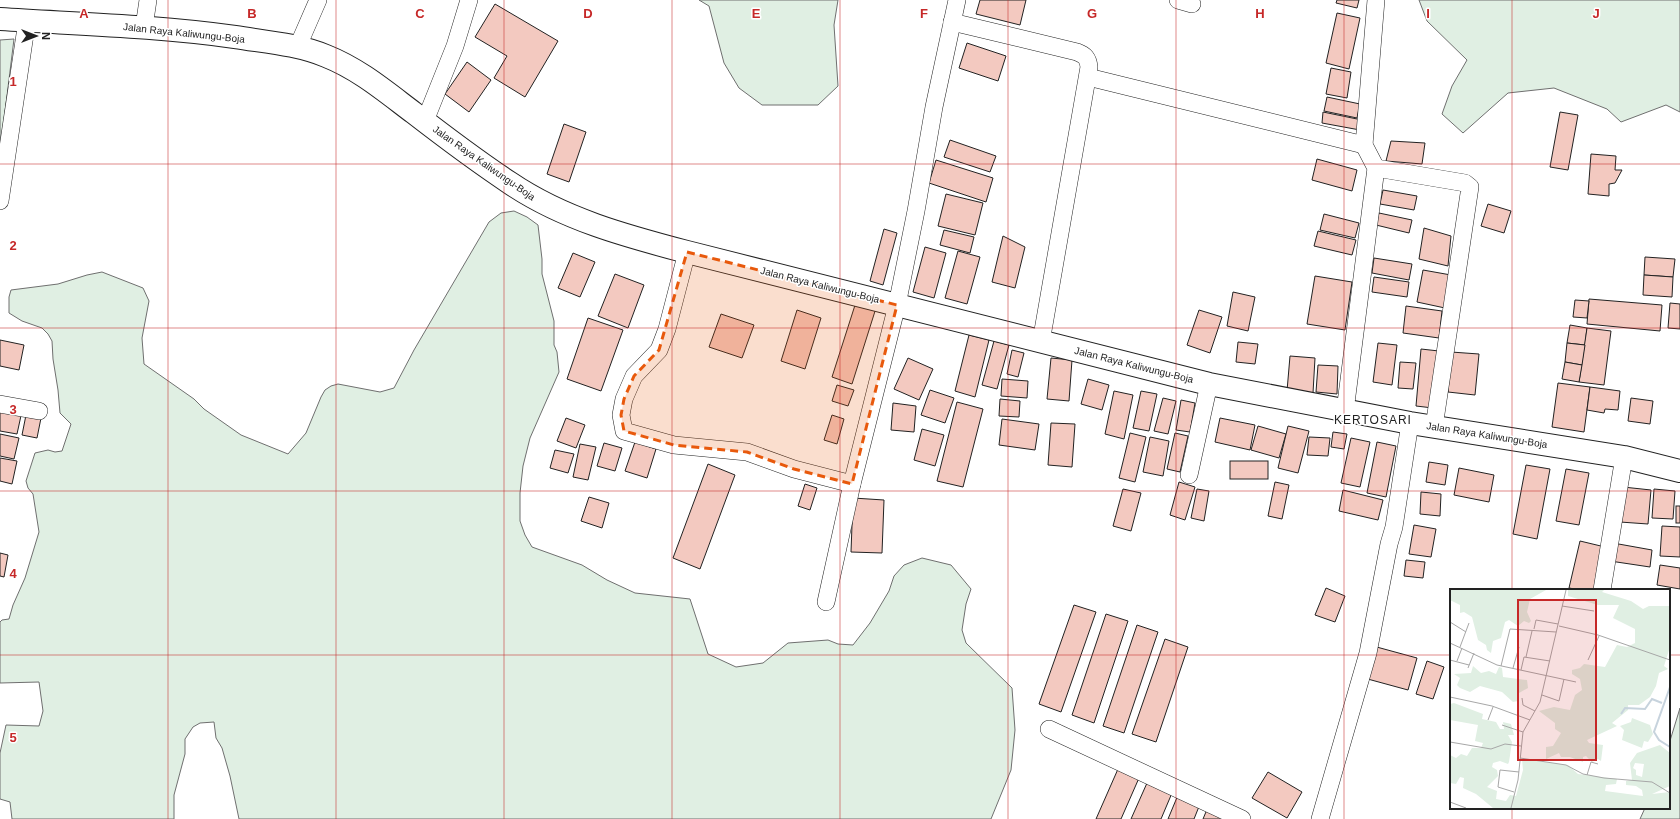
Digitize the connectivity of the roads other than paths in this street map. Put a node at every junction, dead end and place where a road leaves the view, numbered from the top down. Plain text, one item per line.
1 (148, 0) edge
2 (318, 0) edge
3 (468, 0) edge
4 (957, 0) edge
5 (1376, 0) edge
6 (0, 19) edge
7 (27, 21) junction
8 (952, 22) junction
9 (144, 27) junction
10 (298, 46) junction
11 (1088, 77) junction
12 (425, 121) junction
13 (1364, 145) junction
14 (1376, 168) junction
15 (0, 201) edge
16 (687, 252) junction
17 (897, 305) junction
18 (1041, 342) junction
19 (1209, 384) junction
20 (0, 404) edge
21 (39, 411) dead end
22 (1345, 411) junction
23 (1410, 423) junction
24 (1434, 427) junction
25 (1624, 457) junction
26 (1680, 471) edge
27 (1189, 475) dead end
28 (852, 484) junction
29 (1602, 589) edge
30 (826, 602) dead end
31 (1049, 729) dead end
32 (1242, 819) edge
33 (1320, 819) edge

1 - 9 street
2 - 10 street
3 - 12 street
4 - 8 street
5 - 13 street
6 - 7 main road, Jalan Raya Kaliwungu-Boja
7 - 9 main road, Jalan Raya Kaliwungu-Boja
7 - 15 street
8 - 11 street
8 - 17 street
9 - 10 main road, Jalan Raya Kaliwungu-Boja
10 - 12 main road, Jalan Raya Kaliwungu-Boja
11 - 13 street
11 - 18 street
12 - 16 main road, Jalan Raya Kaliwungu-Boja
13 - 14 street
14 - 22 street
14 - 24 street
16 - 17 main road, Jalan Raya Kaliwungu-Boja
16 - 28 street
17 - 18 main road, Jalan Raya Kaliwungu-Boja
17 - 28 street
18 - 19 main road, Jalan Raya Kaliwungu-Boja
19 - 22 main road, Jalan Raya Kaliwungu-Boja
19 - 27 street
20 - 21 street
22 - 23 main road, Jalan Raya Kaliwungu-Boja
23 - 24 main road, Jalan Raya Kaliwungu-Boja
23 - 33 street
24 - 25 main road, Jalan Raya Kaliwungu-Boja
25 - 26 main road, Jalan Raya Kaliwungu-Boja
25 - 29 street
28 - 30 street
31 - 32 street

